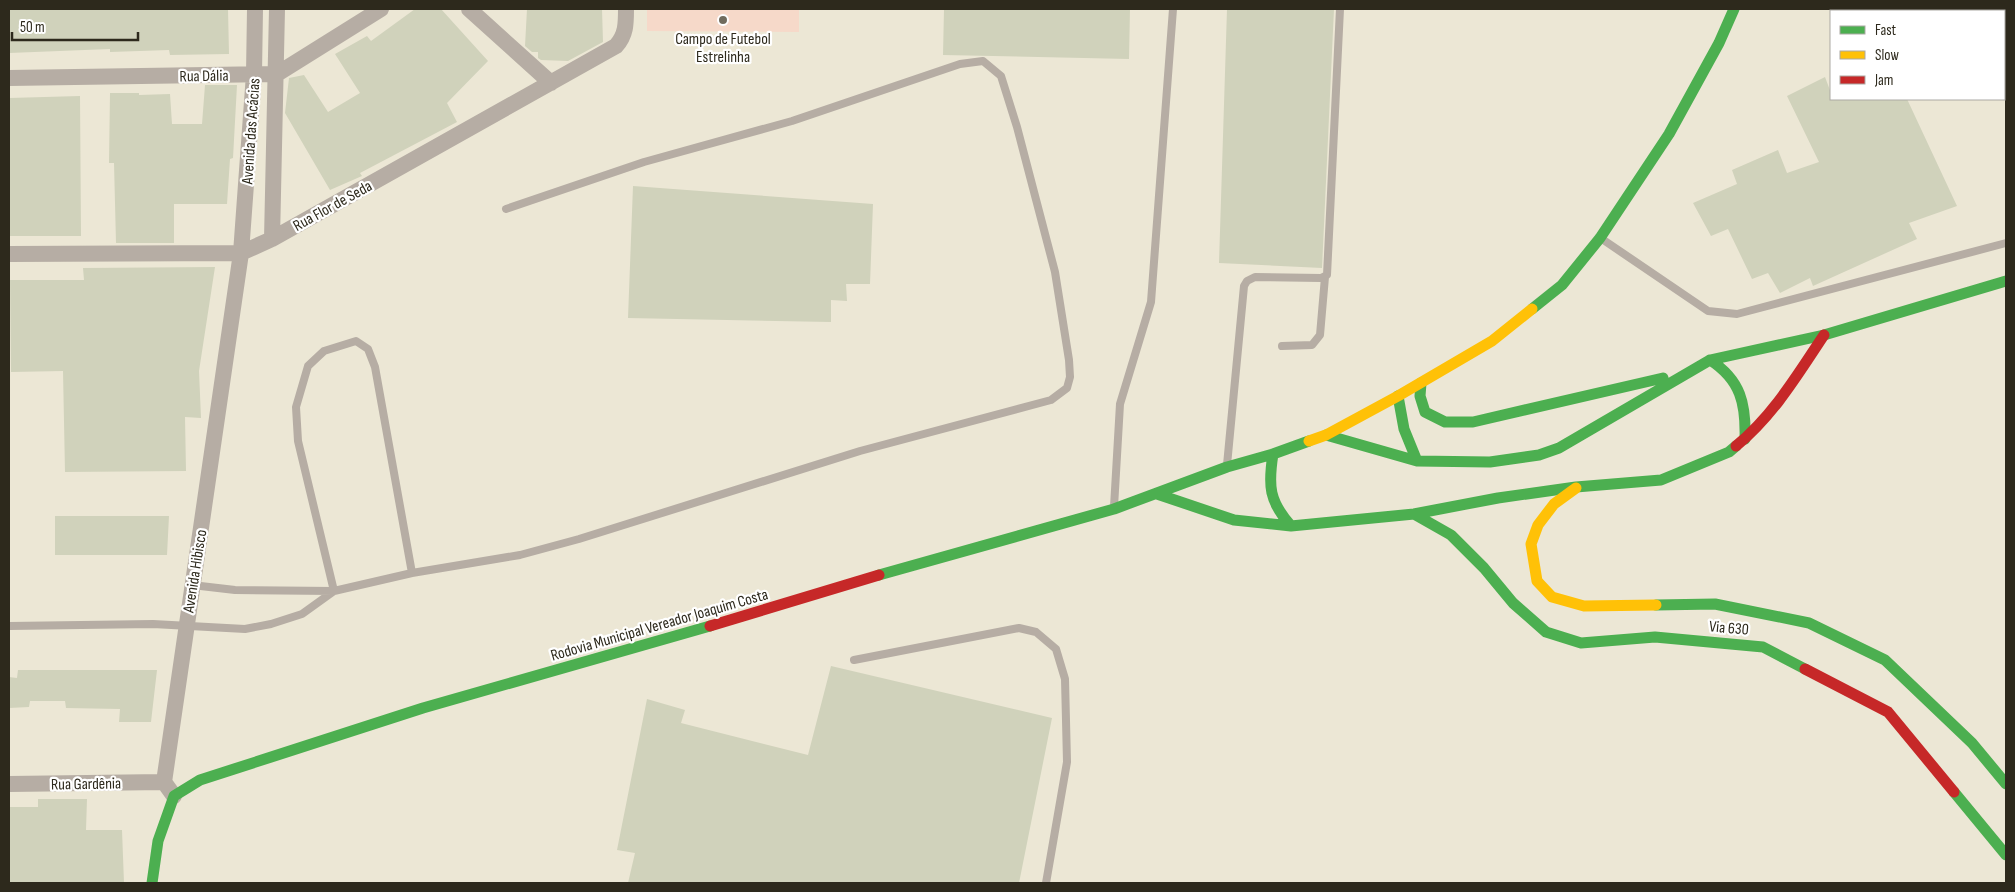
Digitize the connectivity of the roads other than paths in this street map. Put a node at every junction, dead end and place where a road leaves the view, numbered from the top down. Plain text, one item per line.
1 (255, 9) edge
2 (277, 9) edge
3 (382, 9) edge
4 (469, 9) edge
5 (626, 9) edge
6 (1173, 9) edge
7 (1340, 9) edge
8 (1734, 9) edge
9 (254, 74) junction
10 (277, 74) junction
11 (9, 78) edge
12 (551, 83) junction
13 (506, 209) dead end
14 (272, 238) junction
15 (1600, 238) junction
16 (2006, 242) edge
17 (241, 253) junction
18 (9, 254) edge
19 (1325, 277) junction
20 (2006, 281) edge
21 (1824, 335) junction
22 (1282, 346) dead end
23 (1710, 360) junction
24 (1691, 371) junction
25 (1421, 383) junction
26 (1398, 396) junction
27 (1326, 435) junction
28 (1745, 439) junction
29 (1273, 454) junction
30 (1417, 461) junction
31 (1227, 467) junction
32 (1576, 488) junction
33 (1157, 494) junction
34 (1114, 509) junction
35 (1414, 514) junction
36 (1291, 526) junction
37 (412, 574) junction
38 (192, 585) junction
39 (334, 591) junction
40 (9, 626) edge
41 (185, 626) junction
42 (854, 660) dead end
43 (164, 782) junction
44 (9, 784) edge
45 (2006, 784) edge
46 (174, 796) junction
47 (2006, 855) edge
48 (152, 883) edge
49 (1046, 883) edge

1 - 9 street, Avenida das Acácias
2 - 10 street, Avenida das Acácias
3 - 10 street
4 - 12 street
5 - 12 street, Rua Flor de Seda
6 - 34 lane
7 - 19 lane
8 - 15 main road
9 - 10 street, Rua Dália
9 - 11 street, Rua Dália
9 - 17 street, Avenida das Acácias
10 - 14 street, Avenida das Acácias
12 - 14 street, Rua Flor de Seda
13 - 37 lane
14 - 17 street, Rua Flor de Seda
15 - 16 lane
15 - 25 main road
17 - 18 street, Rua Flor de Seda
17 - 38 street, Avenida Hibisco
19 - 22 lane
19 - 31 lane
20 - 21 main road
21 - 23 main road
21 - 28 main road
23 - 24 main road
23 - 28 main road
24 - 25 main road
24 - 30 main road
25 - 26 main road
26 - 27 main road
26 - 30 main road
27 - 29 main road, Rodovia Municipal Vereador Joaquim Costa
27 - 30 main road
28 - 32 main road
29 - 31 main road, Rodovia Municipal Vereador Joaquim Costa
29 - 36 main road
31 - 33 main road, Rodovia Municipal Vereador Joaquim Costa
32 - 35 main road
32 - 45 main road, Via 630
33 - 34 main road, Rodovia Municipal Vereador Joaquim Costa
33 - 36 main road
34 - 46 main road, Rodovia Municipal Vereador Joaquim Costa
35 - 36 main road
35 - 47 main road, Via 630
37 - 39 lane
37 - 39 lane
38 - 39 lane
38 - 41 street, Avenida Hibisco
39 - 41 lane
40 - 41 lane
41 - 43 street, Avenida Hibisco
42 - 49 lane
43 - 44 street, Rua Gardênia
43 - 46 street
46 - 48 main road

